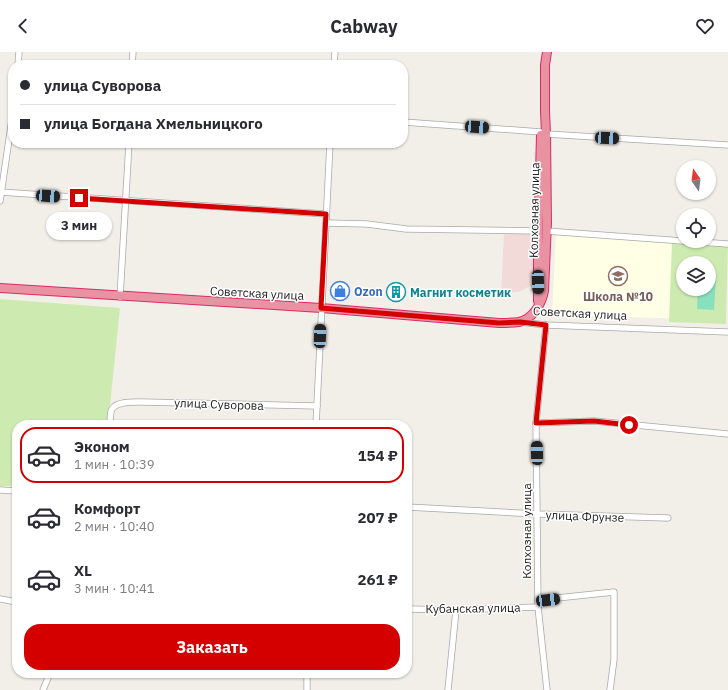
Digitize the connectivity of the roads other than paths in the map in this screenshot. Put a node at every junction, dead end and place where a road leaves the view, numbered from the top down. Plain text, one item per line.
1 (547, 52) edge
2 (408, 122) edge
3 (544, 133) junction
4 (8, 143) edge
5 (728, 145) edge
6 (129, 148) edge
7 (330, 148) edge
8 (0, 192) edge
9 (0, 201) edge
10 (126, 201) junction
11 (326, 214) junction
12 (326, 223) junction
13 (542, 231) junction
14 (676, 240) edge
15 (716, 243) edge
16 (728, 244) edge
17 (0, 288) edge
18 (120, 297) junction
19 (321, 308) junction
20 (520, 322) junction
21 (546, 325) junction
22 (728, 332) edge
23 (317, 406) junction
24 (111, 420) edge
25 (316, 420) edge
26 (536, 423) junction
27 (728, 434) edge
28 (0, 490) edge
29 (12, 491) edge
30 (412, 507) edge
31 (538, 514) junction
32 (668, 518) dead end
33 (0, 599) edge
34 (12, 601) edge
35 (538, 604) junction
36 (412, 609) edge
37 (456, 610) junction
38 (48, 678) edge
39 (307, 678) edge
40 (43, 690) edge
41 (307, 690) edge
42 (448, 690) edge
43 (547, 690) edge
44 (610, 690) edge

1 - 3 highway, Колхозная улица
2 - 3 street
3 - 5 street
3 - 13 highway, Колхозная улица
4 - 8 street
6 - 10 street
7 - 11 street
8 - 9 street
8 - 10 street
10 - 11 street
10 - 18 street
11 - 12 street
12 - 13 street
12 - 19 street
13 - 14 street
13 - 20 highway, Колхозная улица
15 - 16 street
17 - 18 highway, Советская улица
18 - 19 highway, Советская улица
19 - 20 highway, Советская улица
19 - 23 street
20 - 21 street, Советская улица
21 - 22 street, Советская улица
21 - 26 street, Колхозная улица
23 - 24 street, улица Суворова
23 - 25 street
26 - 27 street
26 - 31 street, Колхозная улица
28 - 29 street
30 - 31 street, улица Фрунзе
31 - 32 street, улица Фрунзе
31 - 35 street, Колхозная улица
33 - 34 street
35 - 37 street, Кубанская улица
35 - 43 street, Колхозная улица
35 - 44 street, Кубанская улица
36 - 37 street, Кубанская улица
37 - 42 street
38 - 40 street
39 - 41 street

